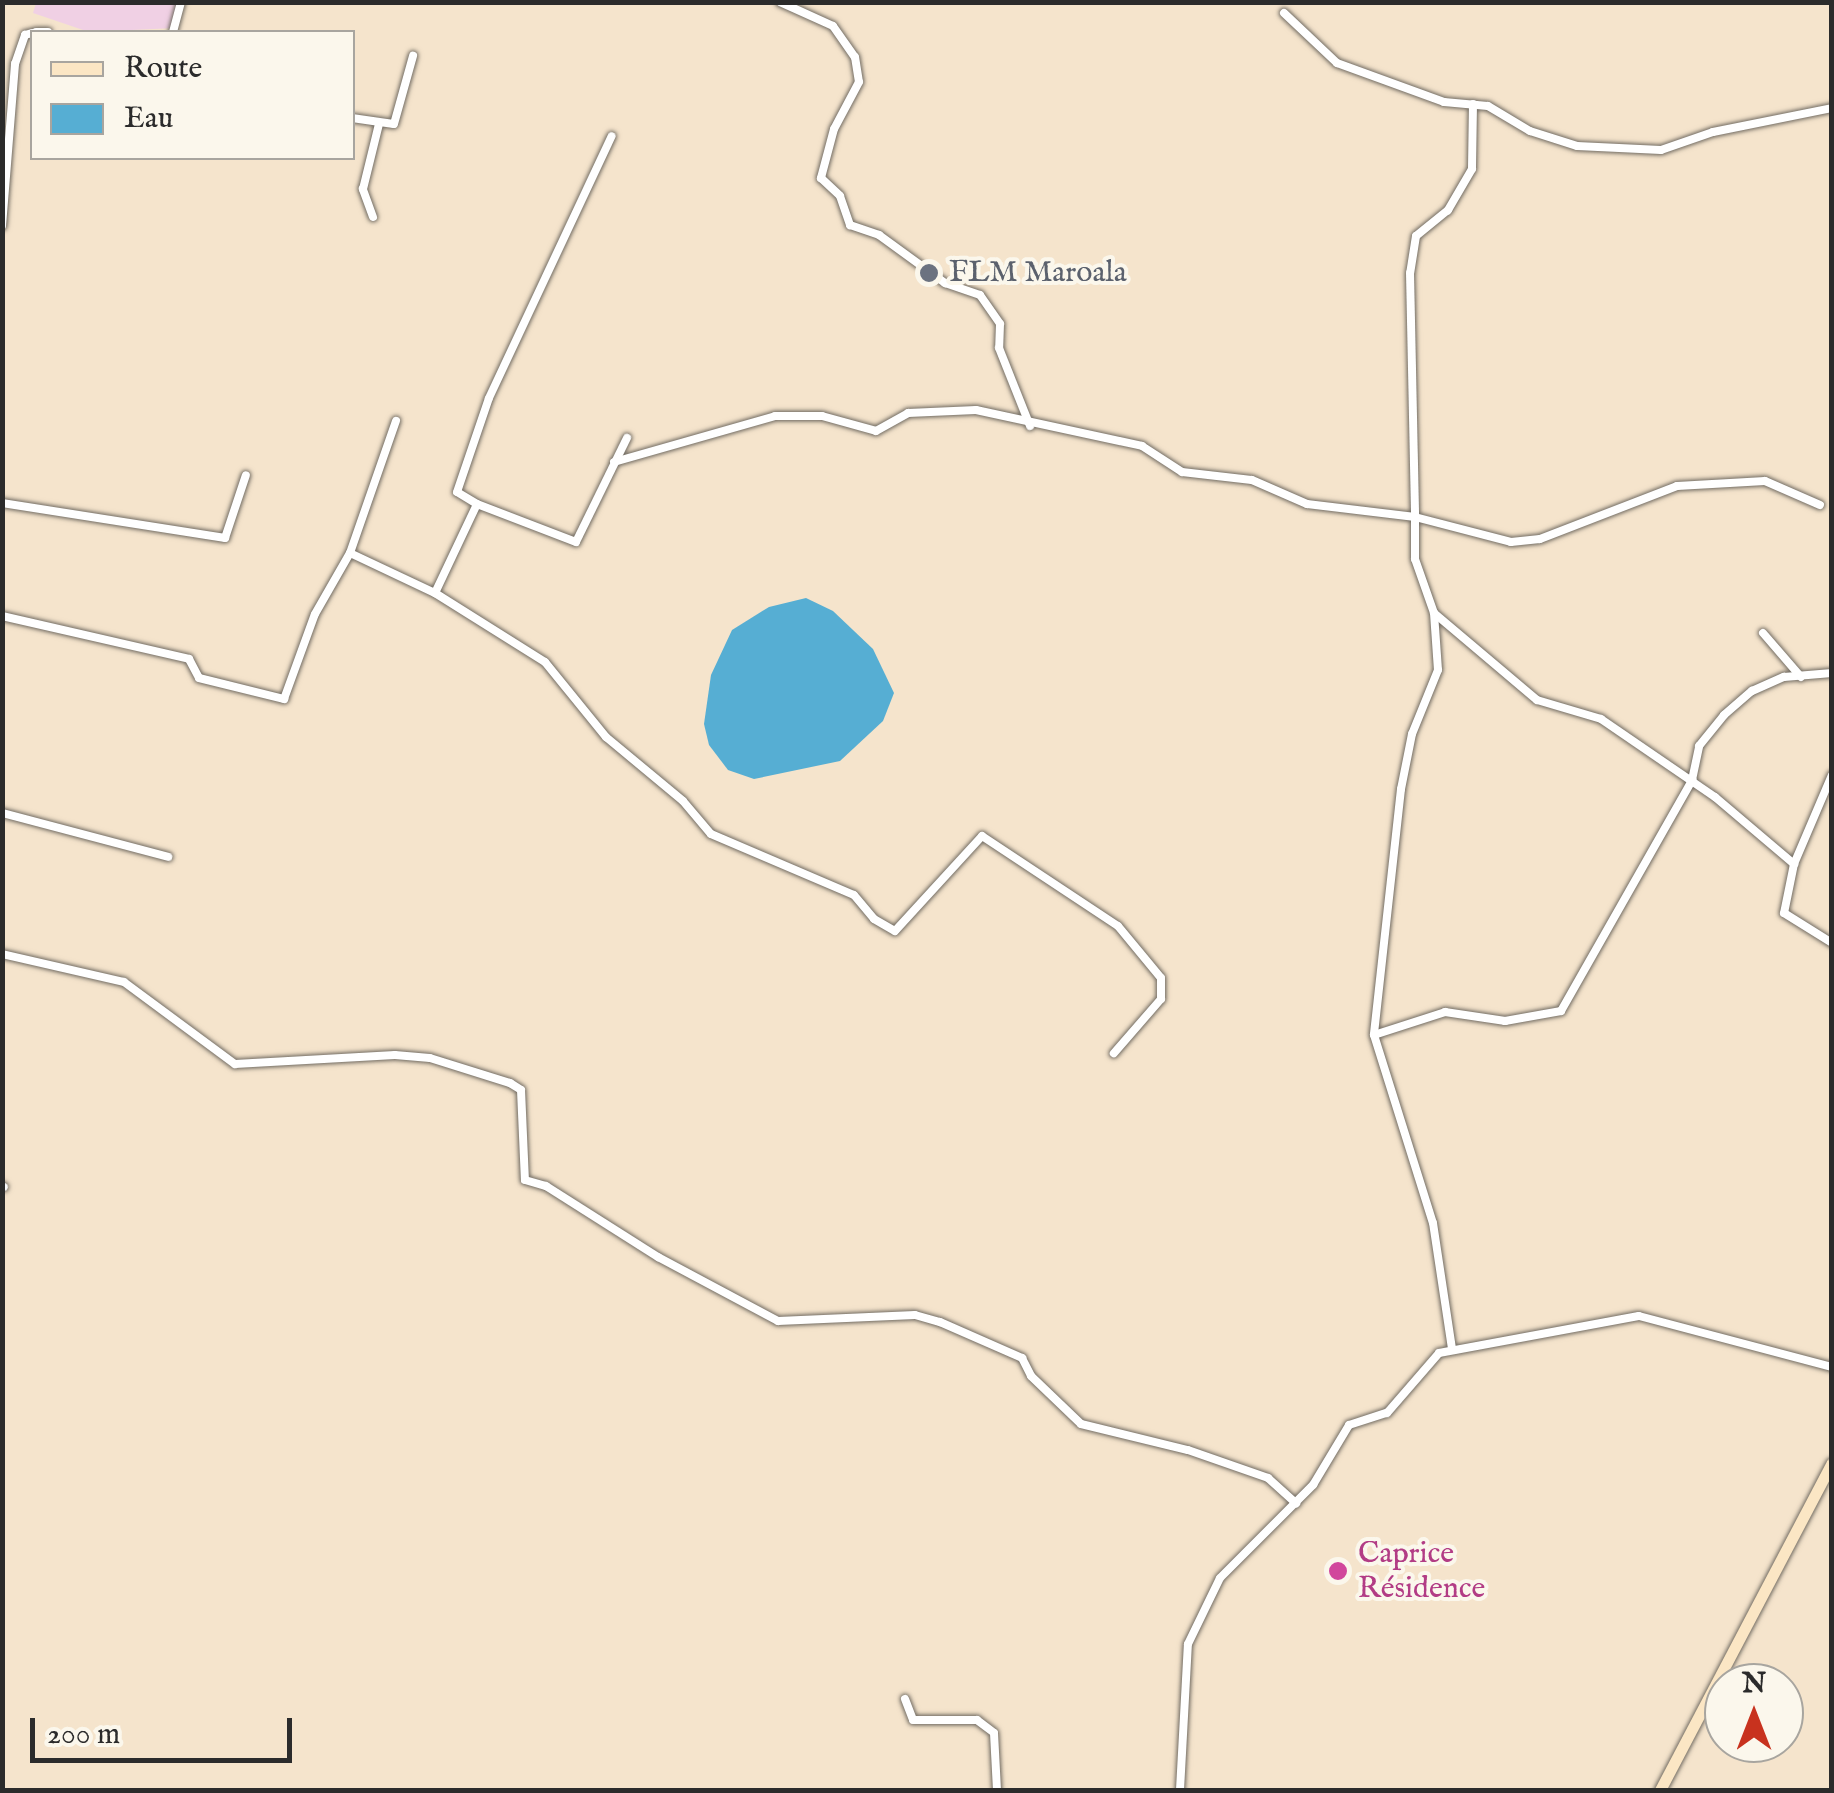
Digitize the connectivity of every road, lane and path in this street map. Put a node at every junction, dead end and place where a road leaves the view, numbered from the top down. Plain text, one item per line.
1 (181, 2) edge
2 (780, 2) edge
3 (1284, 13) dead end
4 (174, 30) edge
5 (30, 34) edge
6 (413, 56) dead end
7 (1473, 104) junction
8 (1832, 108) edge
9 (355, 119) edge
10 (379, 124) junction
11 (612, 136) dead end
12 (373, 216) dead end
13 (2, 226) edge
14 (396, 421) dead end
15 (1030, 426) junction
16 (627, 438) dead end
17 (614, 462) junction
18 (246, 474) dead end
19 (2, 503) edge
20 (477, 504) junction
21 (1820, 506) dead end
22 (1415, 517) junction
23 (350, 553) junction
24 (434, 592) junction
25 (1434, 613) junction
26 (2, 616) edge
27 (1763, 633) dead end
28 (1832, 673) edge
29 (1801, 677) junction
30 (1832, 775) edge
31 (1692, 780) junction
32 (2, 812) edge
33 (168, 856) dead end
34 (1794, 864) junction
35 (1832, 943) edge
36 (2, 954) edge
37 (1374, 1035) junction
38 (1114, 1053) dead end
39 (1452, 1348) junction
40 (1832, 1366) edge
41 (1832, 1462) edge
42 (1296, 1503) junction
43 (905, 1698) dead end
44 (997, 1790) edge
45 (1180, 1790) edge
46 (1660, 1790) edge

1 - 4 street
2 - 15 street
3 - 7 street
5 - 13 street
6 - 10 street
7 - 8 street
7 - 22 street
9 - 10 street
10 - 12 street
11 - 20 street
14 - 23 street
15 - 17 street
15 - 22 street
16 - 17 street
17 - 20 street
18 - 19 street
20 - 24 street
21 - 22 street
22 - 25 street
23 - 24 street
23 - 26 street
24 - 38 street
25 - 31 street
25 - 37 street
27 - 29 street
28 - 29 street
29 - 31 street
30 - 34 street
31 - 34 street
31 - 37 street
32 - 33 street
34 - 35 street
36 - 42 street
37 - 39 street
39 - 40 street
39 - 42 street
41 - 46 main road
42 - 45 street
43 - 44 street

